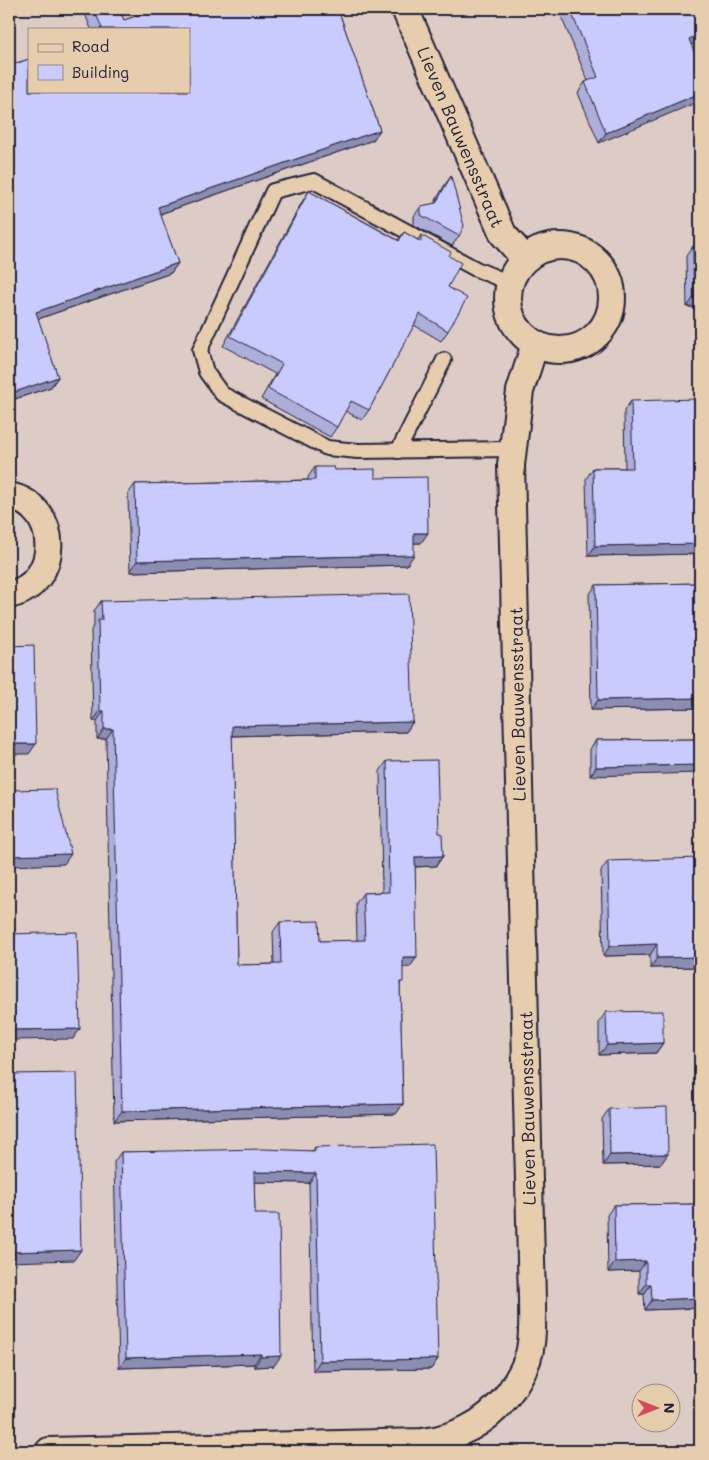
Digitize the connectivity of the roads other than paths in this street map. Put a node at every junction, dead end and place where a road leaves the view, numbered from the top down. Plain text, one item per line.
1 (405, 9) edge
2 (525, 259) junction
3 (510, 283) junction
4 (535, 344) junction
5 (444, 360) dead end
6 (513, 449) junction
7 (398, 451) junction
8 (9, 496) edge
9 (9, 595) edge
10 (49, 1451) edge

1 - 2 street, Lieven Bauwensstraat
2 - 3 street
2 - 4 street
3 - 4 street
3 - 7 lane
4 - 6 street, Lieven Bauwensstraat
5 - 7 lane
6 - 7 lane
6 - 10 street, Lieven Bauwensstraat
8 - 9 street

